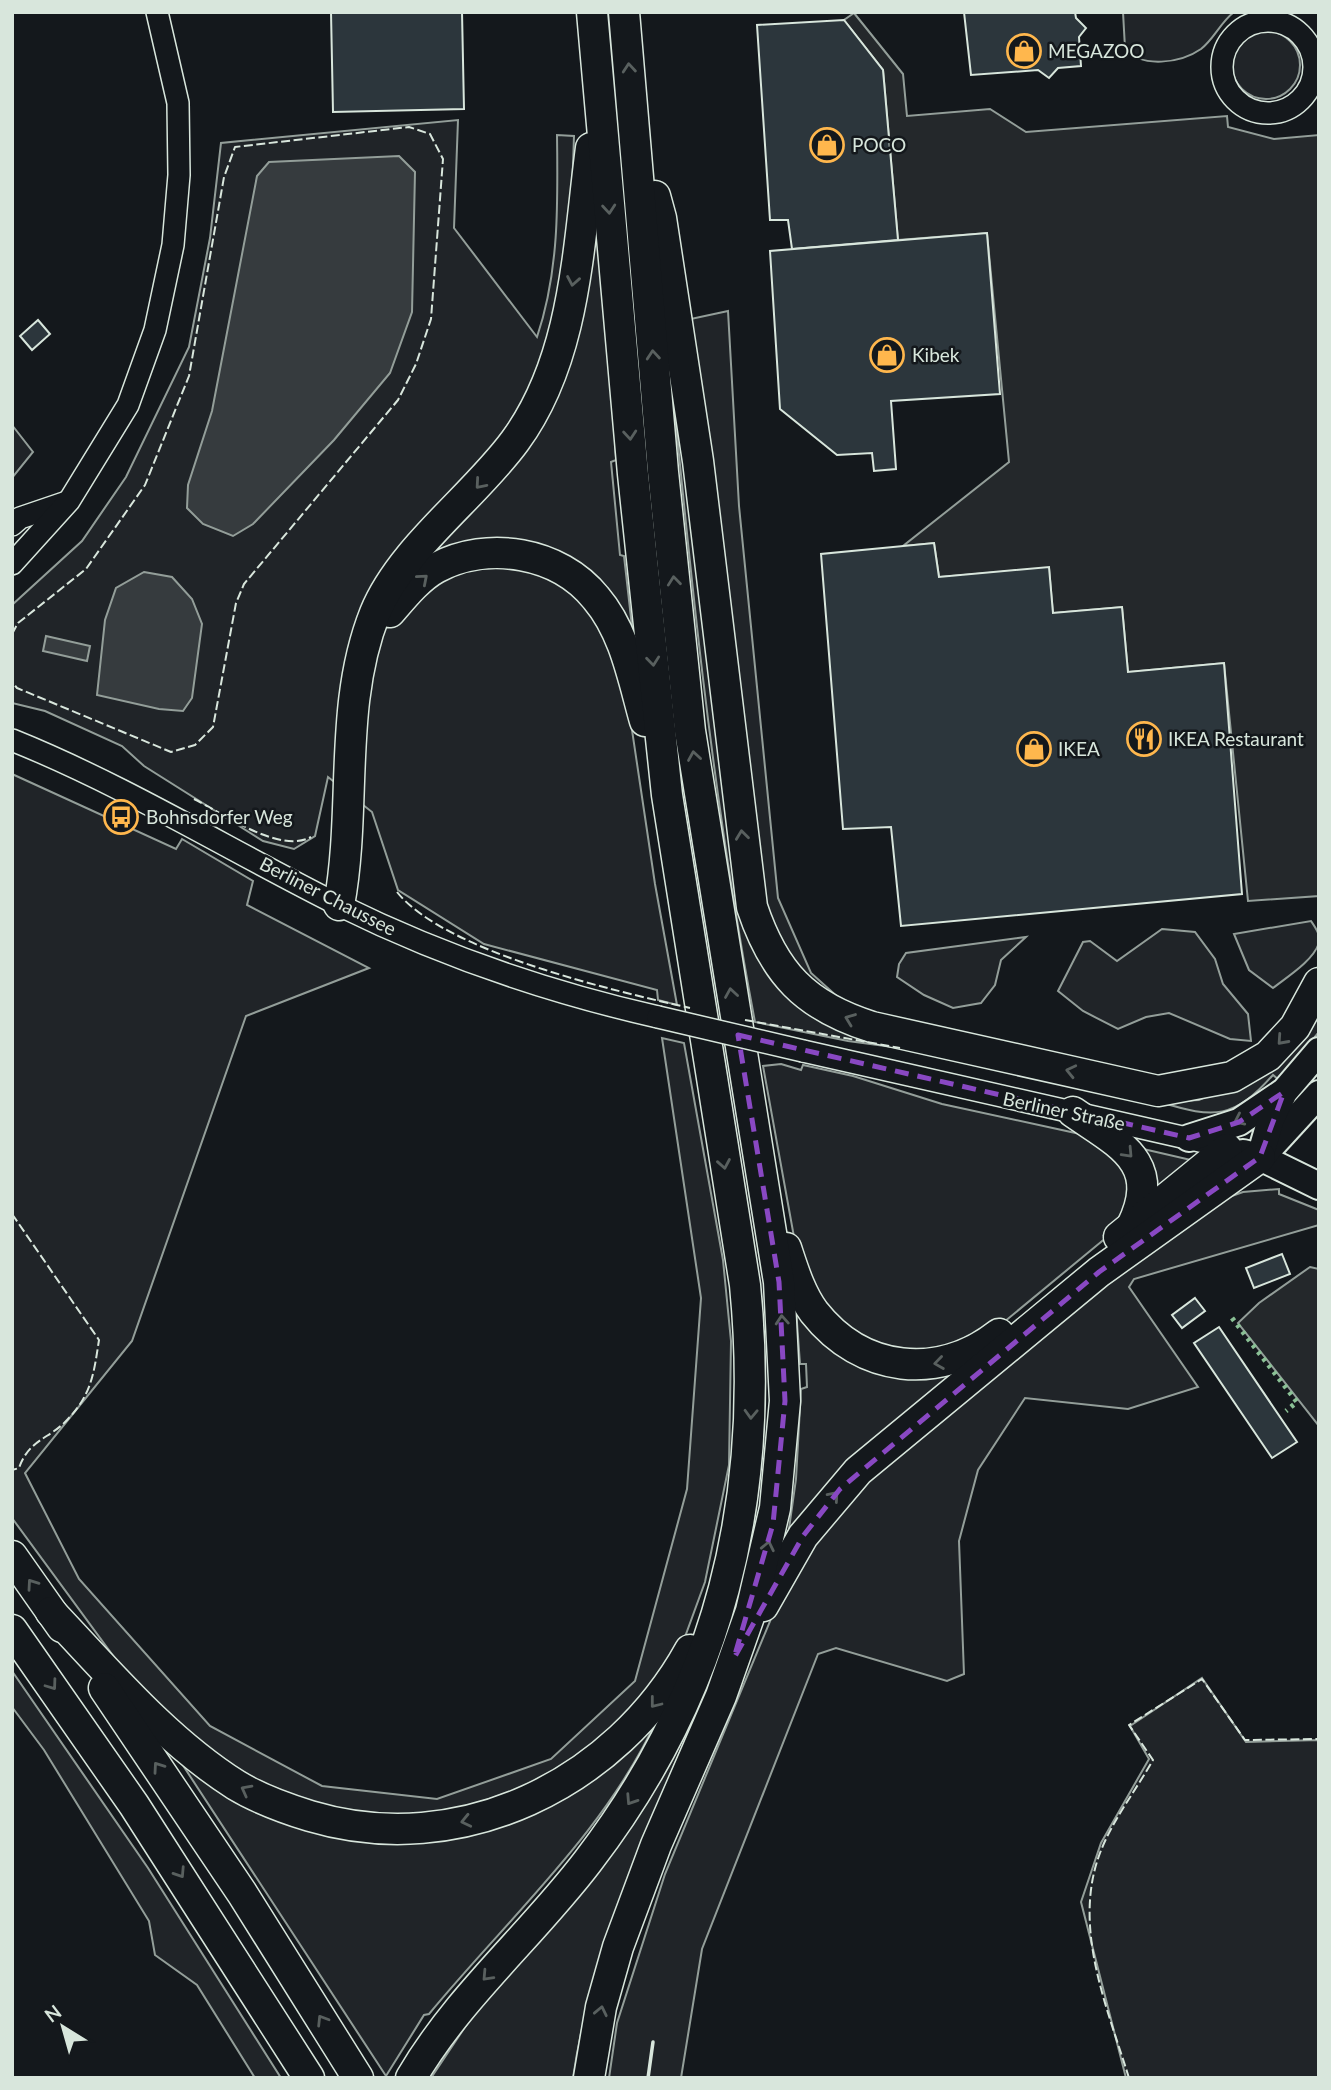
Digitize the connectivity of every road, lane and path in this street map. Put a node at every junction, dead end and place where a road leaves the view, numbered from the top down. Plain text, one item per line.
1 (157, 12) edge
2 (593, 12) edge
3 (624, 12) edge
4 (1315, 53) edge
5 (1314, 91) edge
6 (598, 92) junction
7 (633, 124) junction
8 (69, 502) junction
9 (12, 526) edge
10 (12, 564) edge
11 (363, 649) junction
12 (12, 740) edge
13 (667, 795) junction
14 (338, 905) junction
15 (1319, 983) edge
16 (803, 1051) joint
17 (1319, 1051) edge
18 (1284, 1092) junction
19 (1319, 1094) edge
20 (1073, 1112) junction
21 (1189, 1138) junction
22 (1227, 1149) junction
23 (1260, 1157) junction
24 (758, 1158) junction
25 (1319, 1186) edge
26 (1132, 1226) junction
27 (12, 1556) edge
28 (727, 1582) junction
29 (51, 1612) junction
30 (12, 1630) edge
31 (734, 1658) junction
32 (309, 2078) edge
33 (358, 2078) edge
34 (411, 2078) edge
35 (589, 2078) edge

1 - 8 street
2 - 6 highway
7 -> 3 highway
4 - 5 street
4 - 5 street
6 -> 11 highway
6 -> 13 highway
15 -> 7 highway
24 -> 7 highway
8 - 9 street
8 - 10 street
11 -> 13 highway
11 - 14 highway
12 - 14 street, Berliner Chaussee
13 -> 28 highway
14 - 16 street, Berliner Chaussee, bridge
16 - 20 street, Berliner Straße
17 - 18 main road
18 -> 21 main road
18 - 23 main road
19 - 23 main road
20 - 21 street, Berliner Straße
20 -> 26 highway
21 - 22 street, Berliner Straße
22 - 23 main road, Berliner Straße
22 - 26 highway
23 - 25 main road, Berliner Straße
31 -> 23 highway
26 -> 24 highway
31 -> 24 highway
29 -> 27 highway
28 -> 29 highway
28 -> 34 highway
33 -> 29 highway
30 -> 32 highway
35 -> 31 highway

